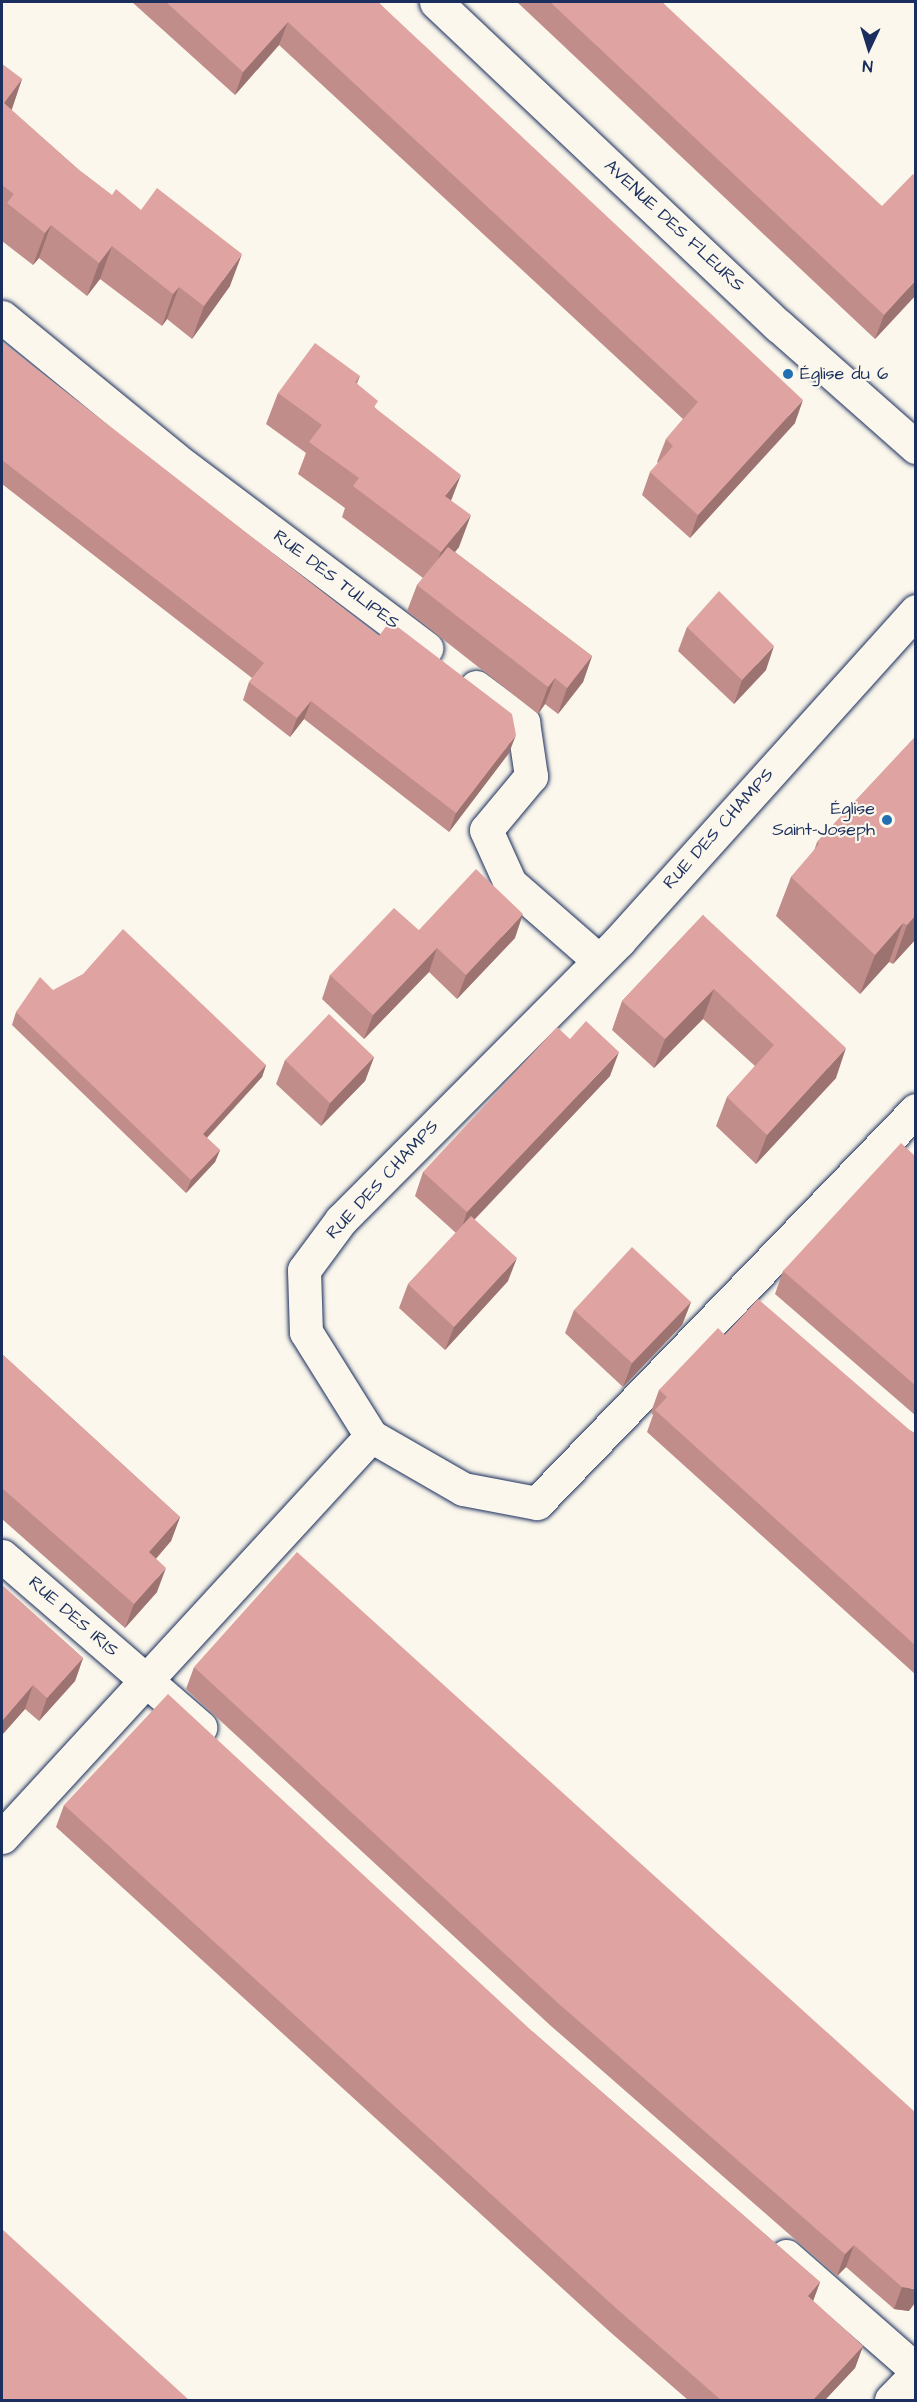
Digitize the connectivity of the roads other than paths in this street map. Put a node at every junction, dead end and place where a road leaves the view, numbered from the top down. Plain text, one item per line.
1 (436, 2) edge
2 (2, 317) edge
3 (915, 447) edge
4 (915, 611) edge
5 (597, 959) junction
6 (915, 1110) edge
7 (371, 1436) junction
8 (2, 1556) edge
9 (144, 1679) junction
10 (225, 1750) edge
11 (2, 1837) edge
12 (761, 2234) edge
13 (915, 2372) edge
14 (891, 2400) edge

1 - 3 street, AVENUE DES FLEURS
2 - 5 street, RUE DES TULIPES
4 - 5 street, RUE DES CHAMPS
5 - 7 street, RUE DES CHAMPS
6 - 7 street, RUE DES CHAMPS
7 - 9 street
8 - 9 street, RUE DES IRIS
9 - 10 street, RUE DES IRIS
9 - 11 street
12 - 13 street
13 - 14 street

